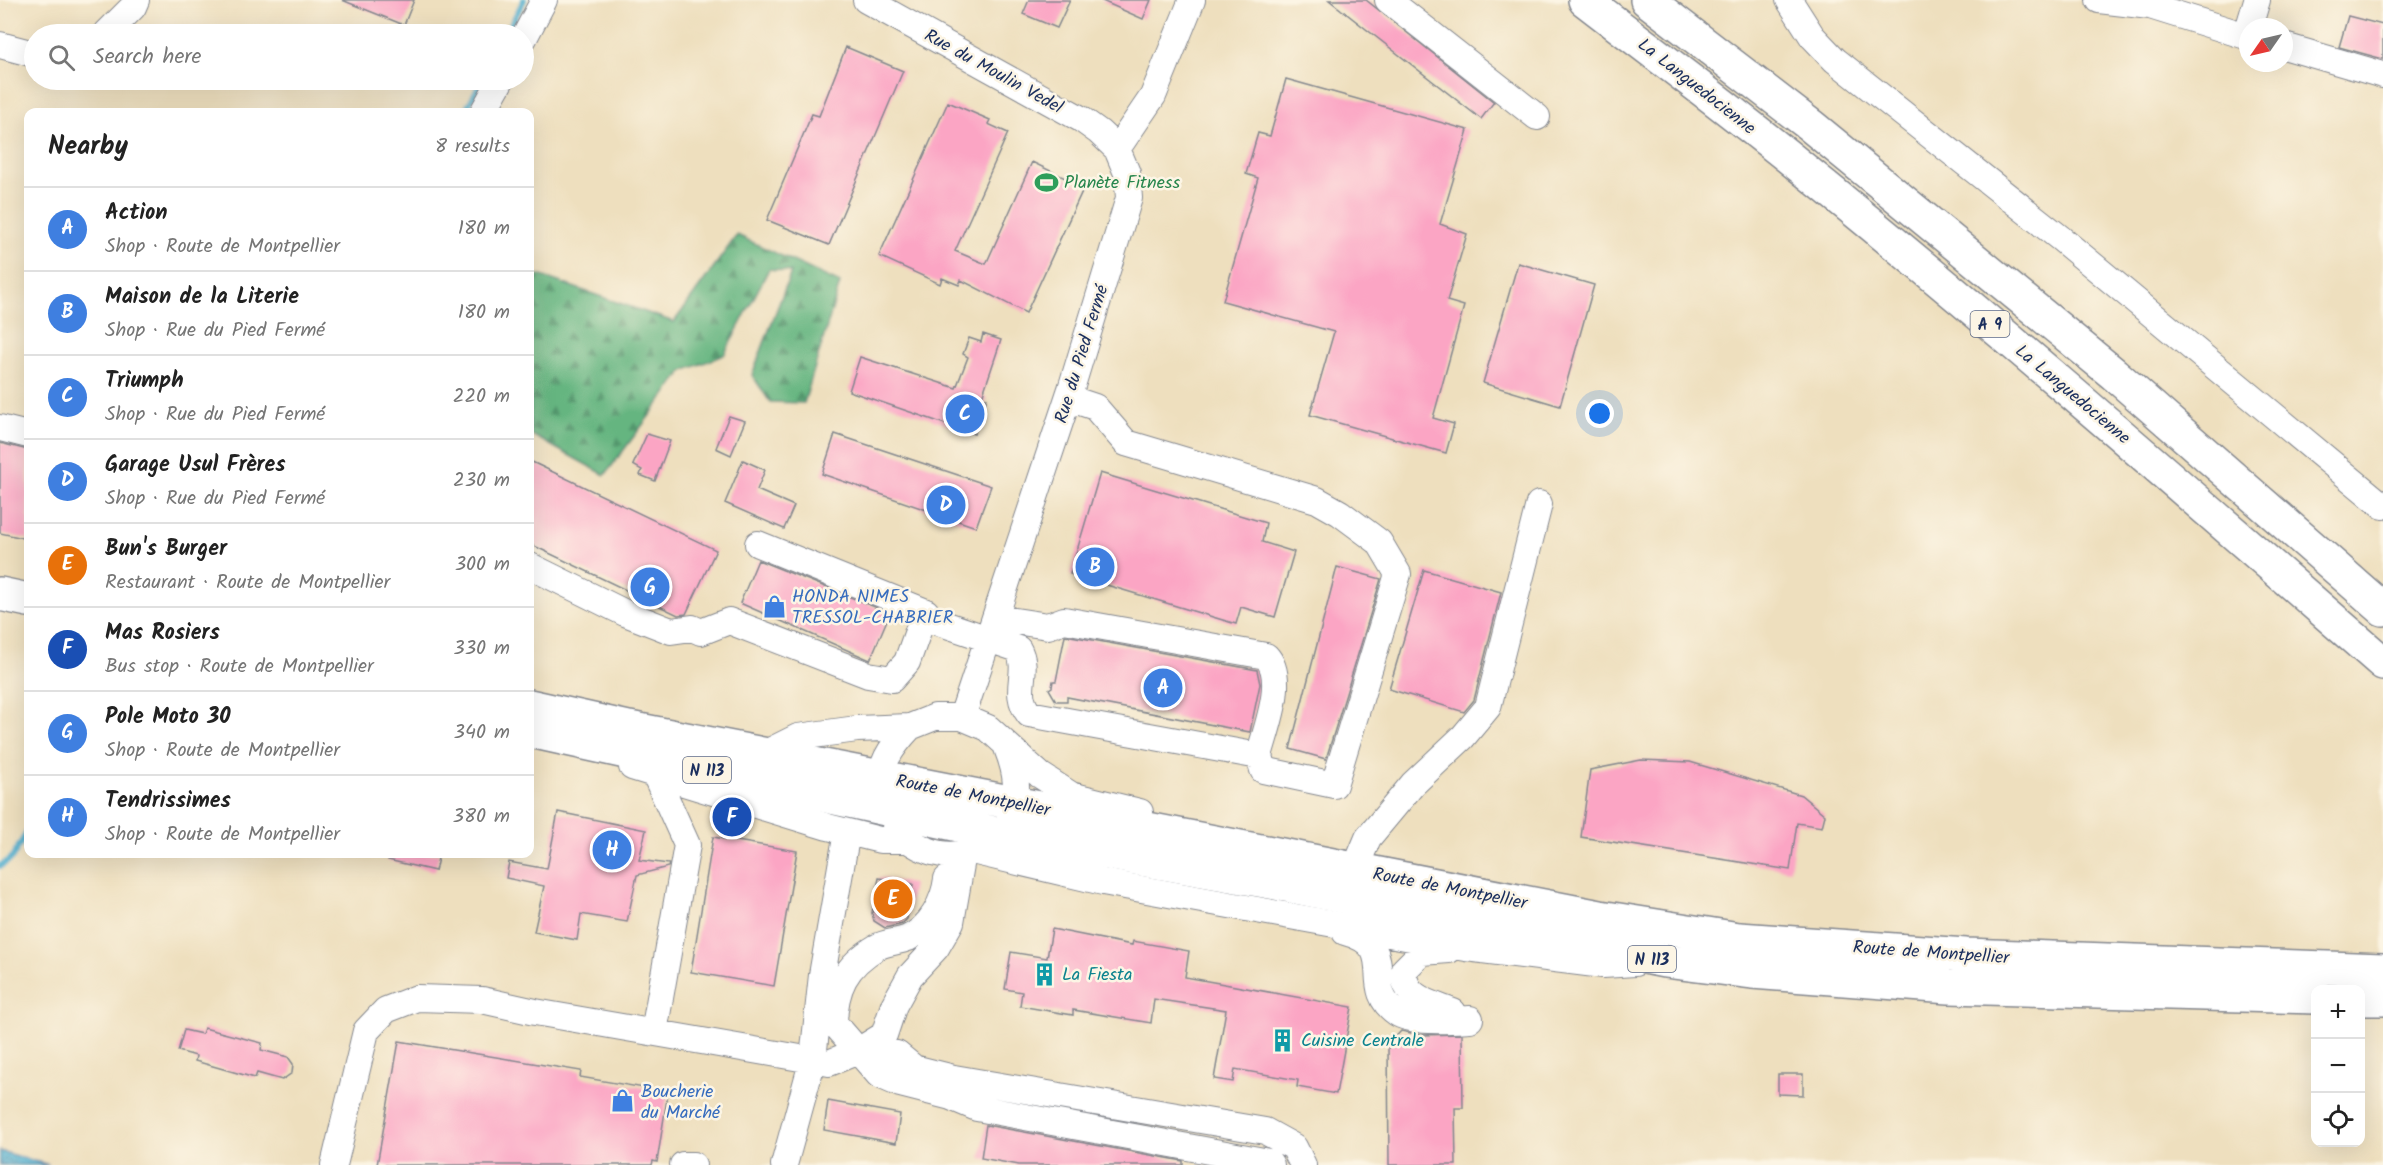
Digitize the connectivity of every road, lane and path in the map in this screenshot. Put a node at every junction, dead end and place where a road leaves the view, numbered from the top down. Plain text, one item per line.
1 (136, 0) edge
2 (544, 0) edge
3 (866, 0) edge
4 (1192, 0) edge
5 (1388, 0) edge
6 (1586, 0) edge
7 (1647, 0) edge
8 (1789, 0) edge
9 (2099, 0) edge
10 (2257, 0) edge
11 (2252, 18) edge
12 (116, 24) edge
13 (531, 24) edge
14 (2239, 30) edge
15 (0, 45) edge
16 (2293, 49) edge
17 (24, 51) edge
18 (2383, 75) edge
19 (495, 90) edge
20 (485, 108) edge
21 (1537, 117) dead end
22 (1117, 149) junction
23 (1068, 398) junction
24 (0, 428) edge
25 (24, 434) edge
26 (1539, 504) dead end
27 (2383, 506) edge
28 (758, 544) dead end
29 (534, 568) edge
30 (0, 594) edge
31 (24, 599) edge
32 (2383, 609) edge
33 (0, 617) edge
34 (923, 617) junction
35 (24, 622) edge
36 (992, 629) junction
37 (2383, 663) edge
38 (534, 707) edge
39 (962, 717) junction
40 (906, 732) junction
41 (534, 734) edge
42 (534, 734) edge
43 (1007, 748) junction
44 (762, 750) junction
45 (1259, 756) junction
46 (655, 774) junction
47 (880, 776) junction
48 (1015, 804) junction
49 (885, 809) junction
50 (847, 832) junction
51 (906, 840) junction
52 (971, 848) junction
53 (1292, 857) junction
54 (1354, 869) junction
55 (1295, 918) junction
56 (1466, 948) junction
57 (1665, 961) junction
58 (2383, 970) edge
59 (2311, 997) edge
60 (2365, 999) edge
61 (2383, 999) edge
62 (654, 1032) junction
63 (858, 1051) junction
64 (813, 1059) junction
65 (971, 1092) junction
66 (334, 1165) edge
67 (683, 1165) edge
68 (693, 1165) edge
69 (784, 1165) edge
70 (1271, 1165) edge
71 (1303, 1165) edge

1 - 12 street
2 - 13 street
3 - 22 street, Rue du Moulin Vedel
4 - 22 street
5 - 21 street
6 - 37 main road, La Languedocienne / A 9
7 - 32 main road, La Languedocienne / A 9
8 - 27 street
9 - 14 street
10 - 11 street
15 - 17 street
16 - 18 street
19 - 20 street
22 - 23 street, Rue du Pied Fermé
23 - 36 street, Rue du Pied Fermé
23 - 45 street
24 - 25 street
26 - 54 street
28 - 34 street
29 - 34 street
30 - 31 main road
33 - 35 main road
34 - 36 street
36 - 39 street, Rue du Pied Fermé
36 - 45 street
36 - 45 street
38 - 44 main road, Route de Montpellier / N 113
39 - 40 street
39 - 43 street
40 - 44 street
40 - 47 street
41 - 46 street
42 - 49 main road, Route de Montpellier / N 113
43 - 48 street
43 - 53 street
44 - 47 main road, Route de Montpellier / N 113
46 - 50 street
46 - 62 street
47 - 48 main road, Route de Montpellier / N 113
47 - 49 street
48 - 52 street
48 - 53 main road, Route de Montpellier / N 113
49 - 51 street
49 - 52 main road, Route de Montpellier / N 113
50 - 51 street
50 - 64 street
51 - 52 street
52 - 55 street
52 - 57 main road, Route de Montpellier / N 113
52 - 63 street
52 - 63 street
53 - 54 main road, Route de Montpellier / N 113
54 - 58 main road, Route de Montpellier / N 113
55 - 56 street
55 - 56 street
56 - 57 street
57 - 59 main road, Route de Montpellier / N 113
60 - 61 main road
62 - 64 street
62 - 66 street
63 - 64 street
63 - 65 street
64 - 69 street
65 - 70 street
65 - 71 street
67 - 68 street

